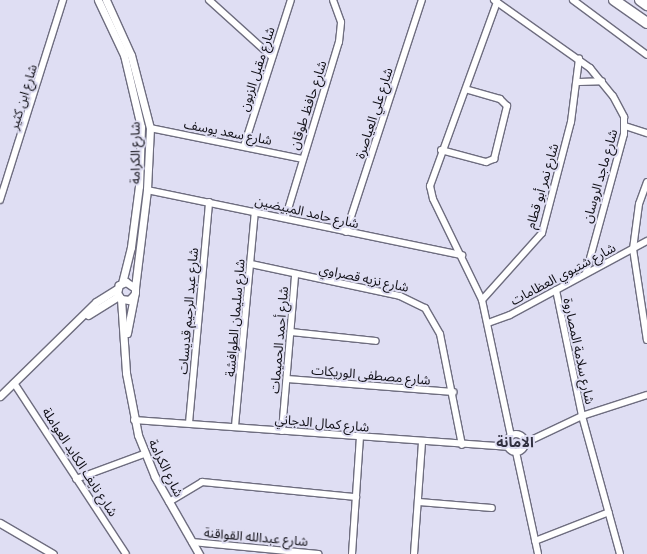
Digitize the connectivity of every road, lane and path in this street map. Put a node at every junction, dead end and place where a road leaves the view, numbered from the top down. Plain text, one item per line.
1 (63, 0) edge
2 (98, 0) edge
3 (106, 0) edge
4 (209, 0) edge
5 (292, 0) edge
6 (333, 0) edge
7 (422, 0) edge
8 (573, 0) edge
9 (614, 0) edge
10 (640, 0) edge
11 (495, 1) edge
12 (647, 5) edge
13 (647, 24) edge
14 (647, 55) edge
15 (272, 57) junction
16 (579, 59) junction
17 (602, 81) junction
18 (579, 82) junction
19 (466, 89) junction
20 (625, 126) junction
21 (150, 128) junction
22 (647, 133) edge
23 (244, 146) junction
24 (441, 150) junction
25 (302, 159) junction
26 (647, 182) edge
27 (147, 190) junction
28 (0, 200) edge
29 (209, 202) junction
30 (255, 211) junction
31 (286, 216) junction
32 (346, 232) junction
33 (647, 241) edge
34 (633, 248) junction
35 (462, 255) junction
36 (251, 264) junction
37 (586, 273) junction
38 (295, 274) junction
39 (122, 283) junction
40 (556, 290) junction
41 (135, 292) junction
42 (119, 295) junction
43 (482, 300) junction
44 (488, 323) junction
45 (291, 332) junction
46 (126, 339) junction
47 (647, 340) edge
48 (376, 341) dead end
49 (287, 379) junction
50 (14, 383) junction
51 (453, 392) junction
52 (647, 395) edge
53 (0, 396) edge
54 (582, 416) junction
55 (134, 420) junction
56 (189, 423) junction
57 (235, 426) junction
58 (282, 431) junction
59 (511, 436) junction
60 (360, 438) junction
61 (524, 440) junction
62 (422, 443) junction
63 (462, 445) junction
64 (507, 447) junction
65 (516, 452) junction
66 (144, 454) junction
67 (76, 479) junction
68 (356, 497) junction
69 (169, 502) junction
70 (419, 502) junction
71 (492, 508) dead end
72 (609, 512) junction
73 (0, 523) edge
74 (535, 541) junction
75 (192, 542) junction
76 (53, 554) edge
77 (126, 554) edge
78 (199, 554) edge
79 (318, 554) edge
80 (352, 554) edge
81 (414, 554) edge
82 (538, 554) edge
83 (620, 554) edge

1 - 28 street, شارع ابن كثير
2 - 39 street, شارع الكرامة
3 - 21 street, شارع الكرامة
4 - 15 street
5 - 15 street, شارع مقبل الزبون
6 - 25 street, شارع حافظ طوقان
7 - 32 street, شارع علي العياصرة
8 - 14 street
9 - 13 highway
10 - 12 highway
11 - 16 street, شارع ماجد الروسان
11 - 19 street
15 - 23 street, شارع مقبل الزبون
16 - 17 street, شارع ماجد الروسان
16 - 18 street, شارع نمر أبو قطام
17 - 18 street
17 - 20 street, شارع ماجد الروسان
18 - 43 street, شارع نمر أبو قطام
19 - 24 street
19 - 24 street
20 - 22 street
20 - 37 street, شارع ماجد الروسان
21 - 23 street, شارع سعد يوسف
21 - 27 street, شارع الكرامة
23 - 25 street, شارع سعد يوسف
24 - 35 street
25 - 31 street, شارع حافظ طوقان
26 - 34 street
27 - 29 street, شارع حامد المبيضين
27 - 41 street, شارع الكرامة
29 - 30 street, شارع حامد المبيضين
29 - 56 street, شارع عبد الرحيم قديسات
30 - 31 street, شارع حامد المبيضين
30 - 36 street, شارع سليمان الطوافشة
31 - 32 street, شارع حامد المبيضين
32 - 35 street, شارع حامد المبيضين
33 - 34 street, شارع شتيوي العظامات
34 - 37 street, شارع شتيوي العظامات
34 - 47 street
35 - 43 street
36 - 38 street, شارع نزيه قصراوي
36 - 57 street, شارع سليمان الطوافشة
37 - 40 street, شارع شتيوي العظامات
38 - 45 street, شارع أحمد الحميمات
38 - 51 street, شارع نزيه قصراوي
39 - 41 street
39 - 42 street
40 - 44 street, شارع شتيوي العظامات
40 - 54 street, شارع سلامة المصاروة
41 - 42 street
41 - 46 street, شارع الكرامة
42 - 46 street, شارع الكرامة
42 - 50 street
43 - 44 street
44 - 59 street
45 - 48 street
45 - 49 street, شارع أحمد الحميمات
46 - 55 street, شارع الكرامة
49 - 51 street, شارع مصطفى الوريكات
49 - 58 street, شارع أحمد الحميمات
50 - 53 street
50 - 67 street, شارع نايف الكايد العواملة
51 - 63 street, شارع نزيه قصراوي
52 - 54 street
54 - 61 street
54 - 72 street, شارع سلامة المصاروة
55 - 56 street, شارع كمال الدجاني
55 - 66 street, شارع الكرامة
56 - 57 street, شارع كمال الدجاني
57 - 58 street, شارع كمال الدجاني
58 - 60 street, شارع كمال الدجاني
59 - 61 street
59 - 64 street
60 - 62 street, شارع كمال الدجاني
60 - 68 street
61 - 65 street
62 - 63 street, شارع كمال الدجاني
62 - 70 street
63 - 64 street, شارع كمال الدجاني
64 - 65 street
65 - 74 street
66 - 67 street
66 - 69 street, شارع الكرامة
67 - 77 street, شارع نايف الكايد العواملة
68 - 69 street
68 - 80 street
69 - 75 street, شارع الكرامة
70 - 71 street
70 - 81 street
72 - 74 street
72 - 83 street, شارع سلامة المصاروة
73 - 76 street
74 - 82 street
75 - 78 street, شارع الكرامة
75 - 79 street, شارع عبدالله القواقنة

